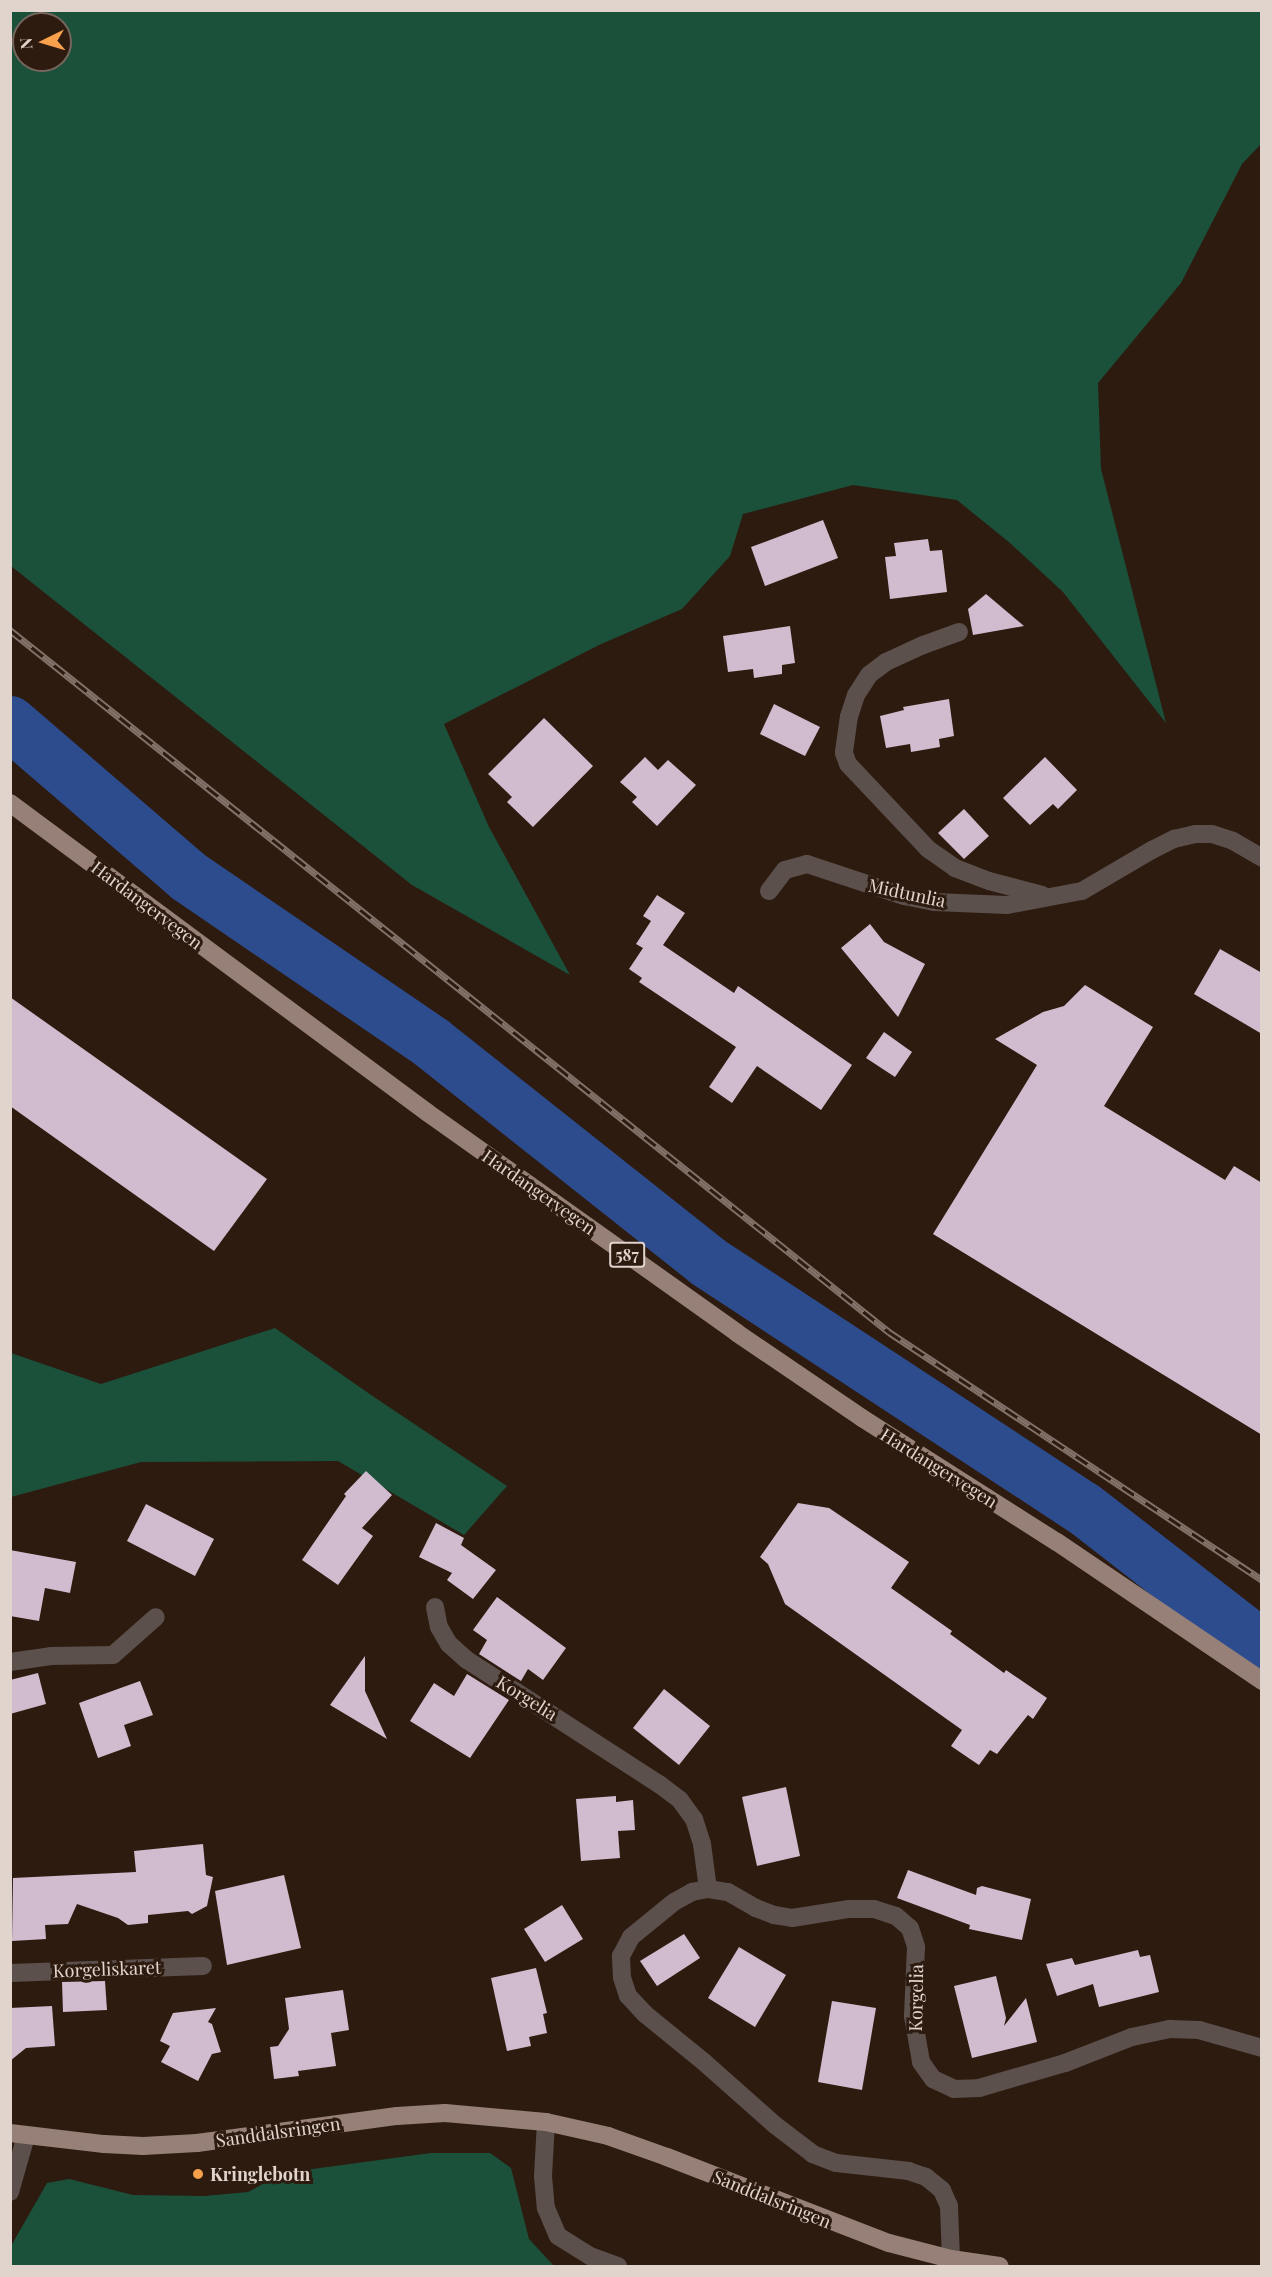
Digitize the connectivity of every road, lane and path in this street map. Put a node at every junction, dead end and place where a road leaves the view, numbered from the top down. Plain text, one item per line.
1 (960, 632) dead end
2 (10, 803) edge
3 (1262, 858) edge
4 (770, 891) dead end
5 (1059, 897) junction
6 (435, 1607) dead end
7 (156, 1617) dead end
8 (10, 1662) edge
9 (1262, 1681) edge
10 (708, 1889) junction
11 (203, 1966) dead end
12 (10, 1973) edge
13 (1262, 2048) edge
14 (546, 2121) junction
15 (18, 2135) edge
16 (10, 2192) edge
17 (951, 2259) junction
18 (618, 2266) edge
19 (1000, 2266) edge

1 - 5 street, Midtunlia
2 - 9 main road, Hardangervegen / 587
3 - 5 street, Midtunlia
4 - 5 street, Midtunlia
6 - 10 street, Korgelia
7 - 8 street
10 - 13 street, Korgelia
10 - 17 street
11 - 12 street, Korgeliskaret
14 - 15 main road, Sanddalsringen
14 - 17 main road, Sanddalsringen
14 - 18 street
15 - 16 street
17 - 19 main road, Sanddalsringen

